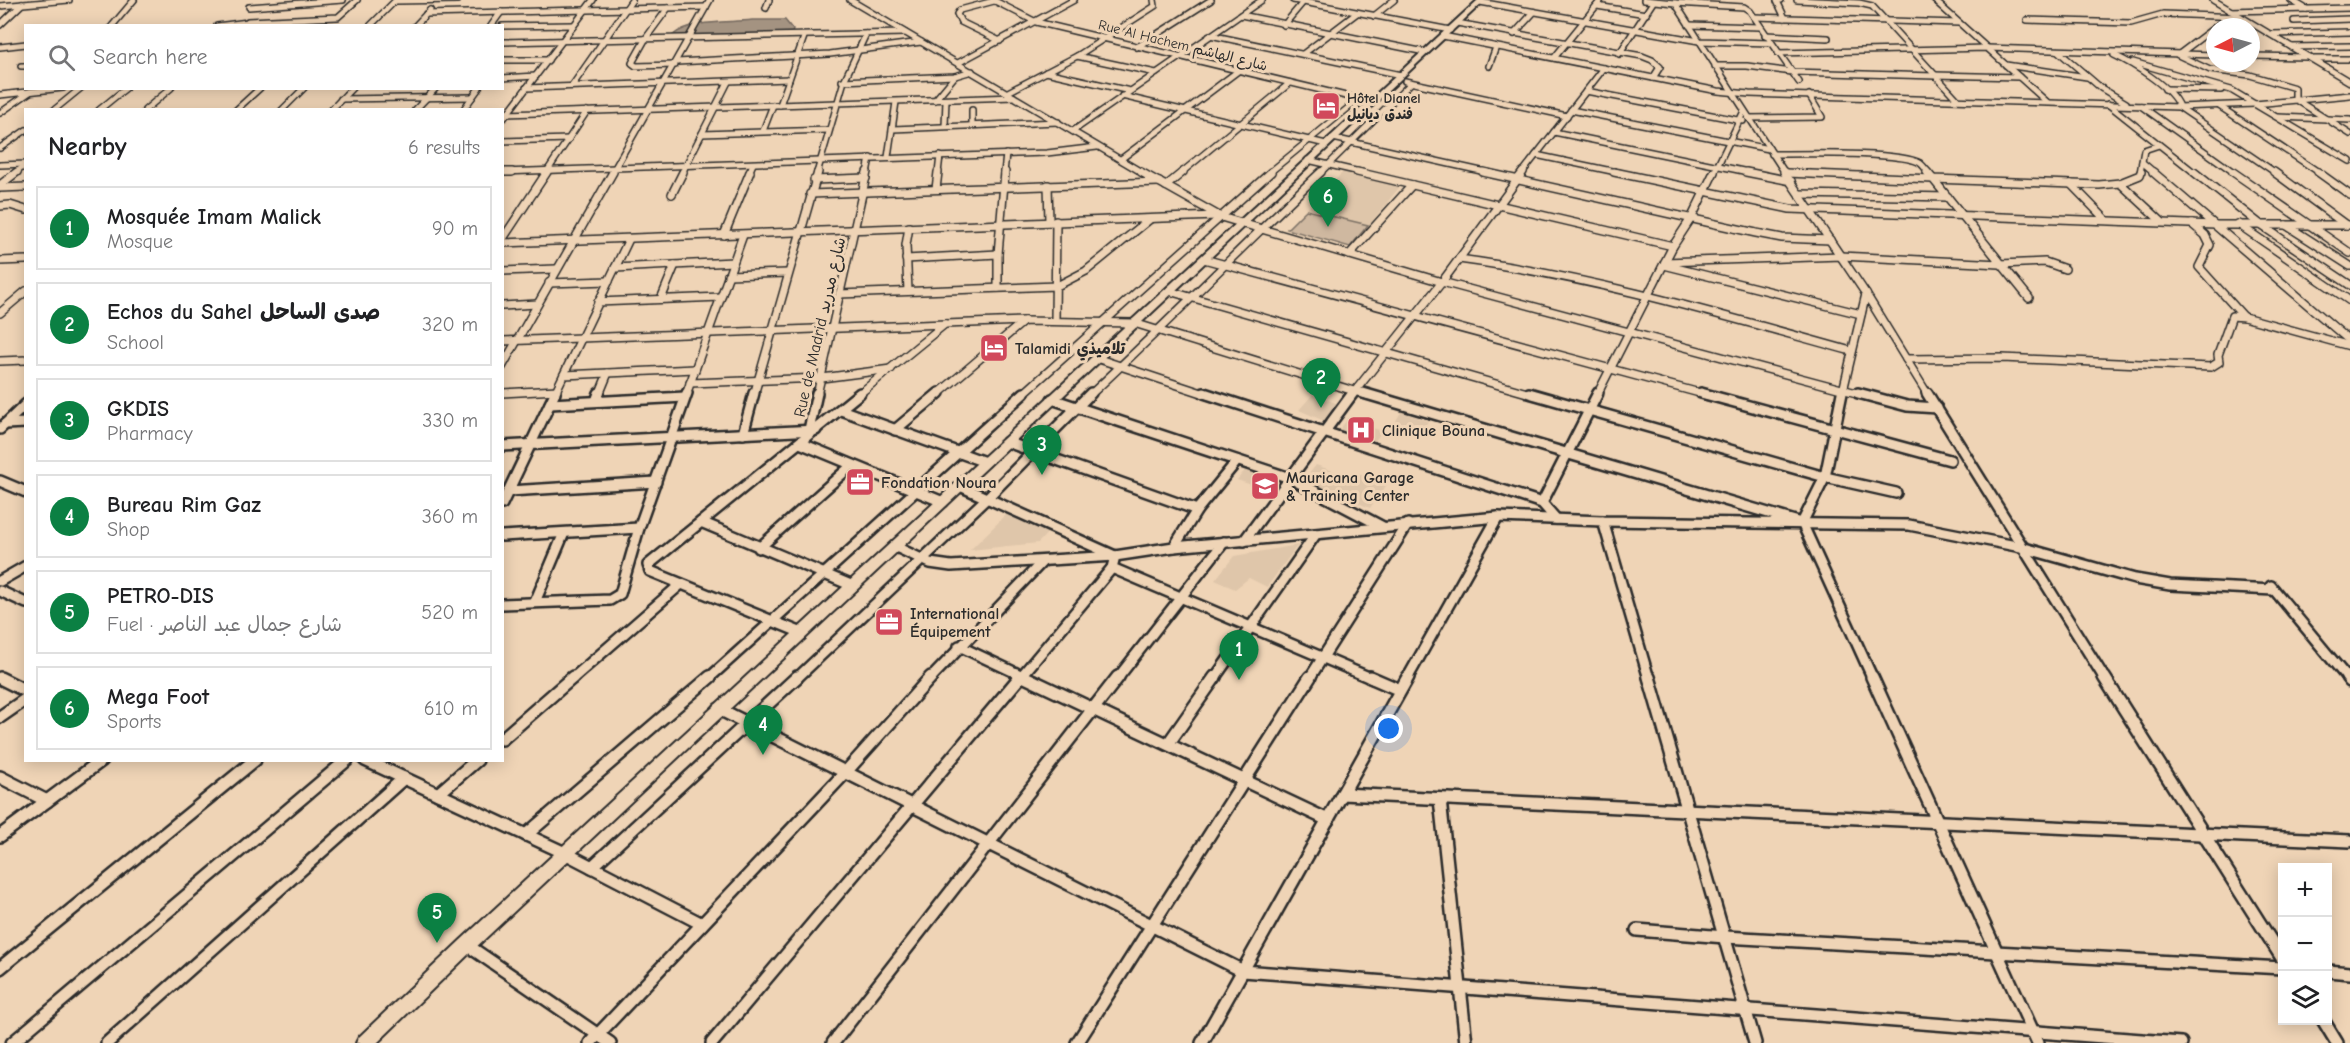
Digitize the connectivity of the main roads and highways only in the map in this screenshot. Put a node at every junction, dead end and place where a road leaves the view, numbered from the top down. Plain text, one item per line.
1 (1481, 1) edge
2 (365, 1043) edge

1 - 2 main road

